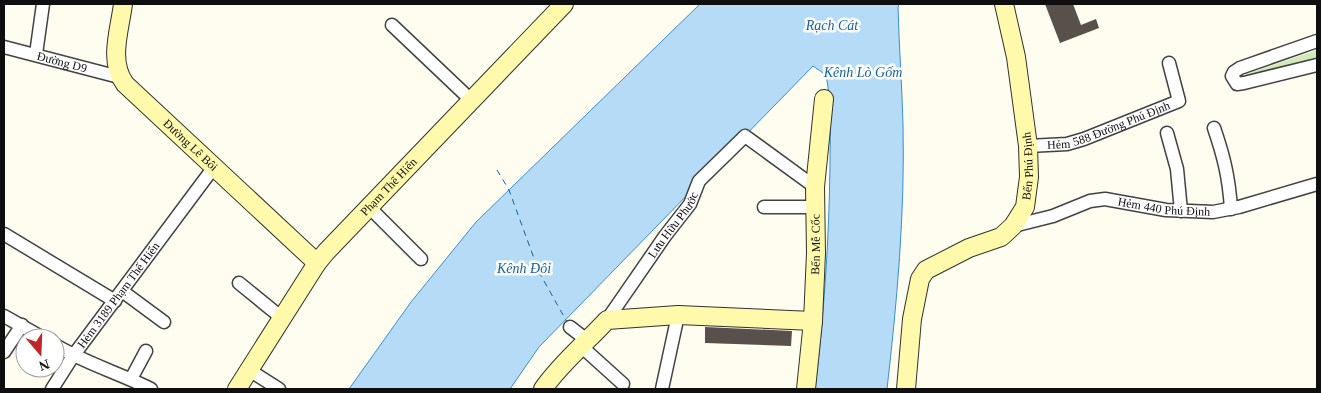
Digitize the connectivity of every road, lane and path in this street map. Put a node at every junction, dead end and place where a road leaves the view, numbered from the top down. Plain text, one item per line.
1 (43, 4) edge
2 (123, 4) edge
3 (562, 4) edge
4 (1004, 4) edge
5 (392, 26) dead end
6 (1317, 41) edge
7 (4, 47) edge
8 (36, 54) junction
9 (1168, 63) dead end
10 (1317, 65) edge
11 (119, 77) junction
12 (824, 99) dead end
13 (472, 101) junction
14 (1214, 128) dead end
15 (1167, 133) dead end
16 (1028, 146) junction
17 (214, 168) junction
18 (1317, 184) edge
19 (815, 187) junction
20 (764, 206) dead end
21 (369, 207) junction
22 (815, 207) junction
23 (1231, 209) junction
24 (1181, 211) junction
25 (1013, 226) junction
26 (4, 234) edge
27 (421, 259) dead end
28 (317, 263) junction
29 (239, 283) dead end
30 (119, 296) junction
31 (678, 315) junction
32 (4, 316) edge
33 (282, 318) junction
34 (607, 320) junction
35 (813, 321) junction
36 (164, 322) dead end
37 (22, 325) junction
38 (570, 326) dead end
39 (27, 328) edge
40 (585, 344) junction
41 (65, 351) edge
42 (146, 351) dead end
43 (4, 352) edge
44 (73, 356) junction
45 (250, 370) junction
46 (130, 379) junction
47 (623, 384) dead end
48 (52, 389) edge
49 (151, 389) edge
50 (237, 389) edge
51 (279, 389) edge
52 (543, 389) edge
53 (662, 389) edge
54 (806, 389) edge
55 (906, 389) edge

1 - 8 street
2 - 11 street
3 - 13 street, Phạm Thế Hiển
4 - 16 street, Bến Phú Định
5 - 13 street
6 - 10 street
7 - 8 street, Đường D9
8 - 11 street, Đường D9
9 - 16 street, Hẻm 588 Đường Phú Định
11 - 17 street, Đường Lê Bôi
12 - 19 street, Bến Mễ Cốc
13 - 21 street, Phạm Thế Hiển
14 - 23 street
15 - 24 street
16 - 25 street, Bến Phú Định
17 - 28 street, Đường Lê Bôi
17 - 30 street, Hẻm 3189 Phạm Thế Hiển
18 - 23 street, Hẻm 440 Phú Định
19 - 22 street, Bến Mễ Cốc
19 - 34 street, Lưu Hữu Phước
20 - 22 street
21 - 27 street
21 - 28 street, Phạm Thế Hiển
22 - 35 street, Bến Mễ Cốc
23 - 24 street, Hẻm 440 Phú Định
24 - 25 street, Hẻm 440 Phú Định
25 - 55 street, Bến Phú Định
26 - 30 street
28 - 33 street, Phạm Thế Hiển
29 - 33 street
30 - 36 street
30 - 44 street, Hẻm 3189 Phạm Thế Hiển
31 - 34 street
31 - 35 street
31 - 53 street
32 - 37 street
33 - 45 street, Phạm Thế Hiển
34 - 40 street, Lưu Hữu Phước
35 - 54 street, Bến Mễ Cốc
37 - 39 street
37 - 43 street
38 - 40 street
40 - 47 street
40 - 52 street, Lưu Hữu Phước
41 - 44 street
42 - 46 street
44 - 46 street, Hẻm 3189 Phạm Thế Hiển
44 - 48 street
45 - 50 street, Phạm Thế Hiển
45 - 51 street
46 - 49 street, Hẻm 3189 Phạm Thế Hiển

